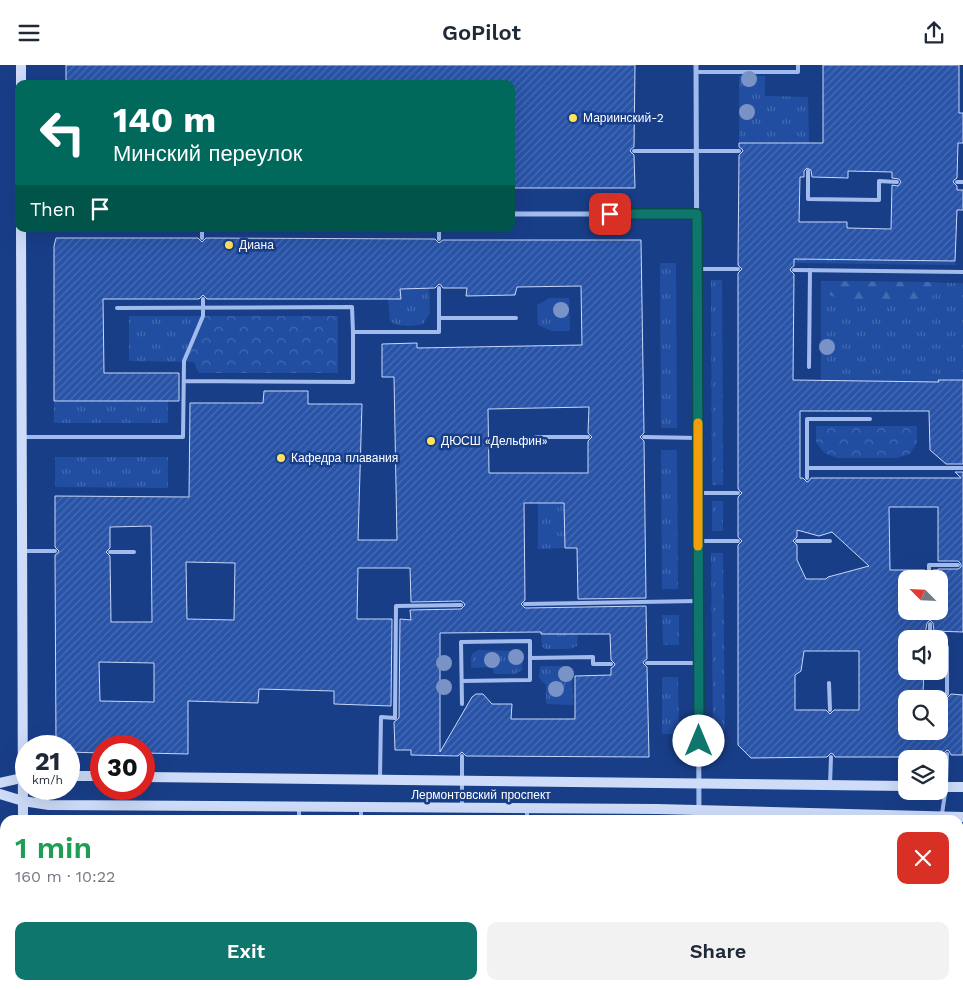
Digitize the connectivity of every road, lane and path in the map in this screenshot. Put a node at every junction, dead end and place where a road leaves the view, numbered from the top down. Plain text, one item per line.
1 (21, 65) edge
2 (696, 65) edge
3 (798, 65) edge
4 (696, 71) junction
5 (21, 80) edge
6 (634, 151) dead end
7 (696, 151) junction
8 (739, 151) dead end
9 (808, 171) dead end
10 (897, 182) dead end
11 (957, 182) dead end
12 (963, 182) edge
13 (515, 213) edge
14 (697, 214) junction
15 (21, 232) edge
16 (202, 232) edge
17 (439, 232) edge
18 (202, 238) dead end
19 (439, 239) dead end
20 (697, 269) junction
21 (738, 269) dead end
22 (794, 270) dead end
23 (810, 270) junction
24 (963, 272) edge
25 (439, 288) dead end
26 (203, 299) dead end
27 (202, 307) junction
28 (118, 308) dead end
29 (439, 318) junction
30 (516, 318) dead end
31 (353, 332) junction
32 (809, 367) dead end
33 (184, 381) junction
34 (870, 419) dead end
35 (22, 437) junction
36 (536, 437) dead end
37 (588, 437) dead end
38 (644, 437) dead end
39 (698, 437) junction
40 (963, 467) edge
41 (807, 468) junction
42 (807, 478) dead end
43 (698, 493) junction
44 (738, 493) dead end
45 (698, 541) junction
46 (738, 541) dead end
47 (797, 541) dead end
48 (830, 541) dead end
49 (22, 551) junction
50 (55, 551) dead end
51 (110, 552) dead end
52 (134, 552) dead end
53 (958, 565) dead end
54 (929, 570) dead end
55 (698, 601) junction
56 (525, 604) dead end
57 (461, 605) dead end
58 (930, 624) dead end
59 (930, 630) edge
60 (530, 658) junction
61 (647, 663) dead end
62 (699, 663) junction
63 (611, 664) dead end
64 (462, 681) junction
65 (829, 683) dead end
66 (462, 704) dead end
67 (830, 710) dead end
68 (24, 735) edge
69 (462, 756) dead end
70 (831, 757) dead end
71 (155, 777) edge
72 (15, 779) edge
73 (380, 779) junction
74 (462, 780) junction
75 (0, 783) edge
76 (699, 783) junction
77 (830, 785) junction
78 (898, 786) edge
79 (948, 787) edge
80 (963, 787) edge
81 (0, 794) edge
82 (942, 800) edge
83 (23, 801) junction
84 (299, 807) junction
85 (360, 807) junction
86 (462, 807) junction
87 (526, 808) junction
88 (23, 815) edge
89 (299, 815) edge
90 (361, 815) edge
91 (527, 815) edge
92 (699, 815) edge
93 (942, 815) edge

1 - 5 main road
2 - 4 street
3 - 4 lane
4 - 7 street
6 - 7 lane
7 - 8 lane
7 - 14 street
9 - 10 lane
11 - 12 lane
13 - 14 street
14 - 20 street
15 - 35 main road
16 - 18 lane
17 - 19 lane
20 - 21 lane
20 - 39 street
22 - 23 lane
23 - 24 lane
23 - 32 lane
25 - 29 lane
26 - 27 lane
27 - 28 lane
27 - 31 lane
27 - 33 lane
29 - 30 lane
29 - 31 lane
31 - 33 lane
33 - 35 lane
34 - 41 lane
35 - 49 main road
36 - 37 lane
38 - 39 lane
39 - 43 street
40 - 41 lane
41 - 42 lane
43 - 44 lane
43 - 45 street
45 - 46 lane
45 - 55 street
47 - 48 lane
49 - 50 lane
49 - 68 main road
51 - 52 lane
53 - 54 lane
55 - 56 lane
55 - 62 street
57 - 73 lane
58 - 59 lane
60 - 63 lane
60 - 64 lane
60 - 64 lane
61 - 62 lane
62 - 76 street
64 - 66 lane
65 - 67 lane
69 - 74 lane
70 - 77 lane
71 - 73 main road, Лермонтовский проспект
72 - 75 main road
73 - 74 main road, Лермонтовский проспект
74 - 76 main road, Лермонтовский проспект
74 - 86 lane
76 - 77 main road, Лермонтовский проспект
76 - 92 street
77 - 78 main road, Лермонтовский проспект
79 - 80 main road
81 - 83 main road, Лермонтовский проспект
82 - 93 lane
83 - 84 main road, Лермонтовский проспект
83 - 88 main road
84 - 85 main road, Лермонтовский проспект
84 - 89 lane
85 - 86 main road, Лермонтовский проспект
85 - 90 lane
86 - 87 main road, Лермонтовский проспект
87 - 91 lane
87 - 92 main road, Лермонтовский проспект

